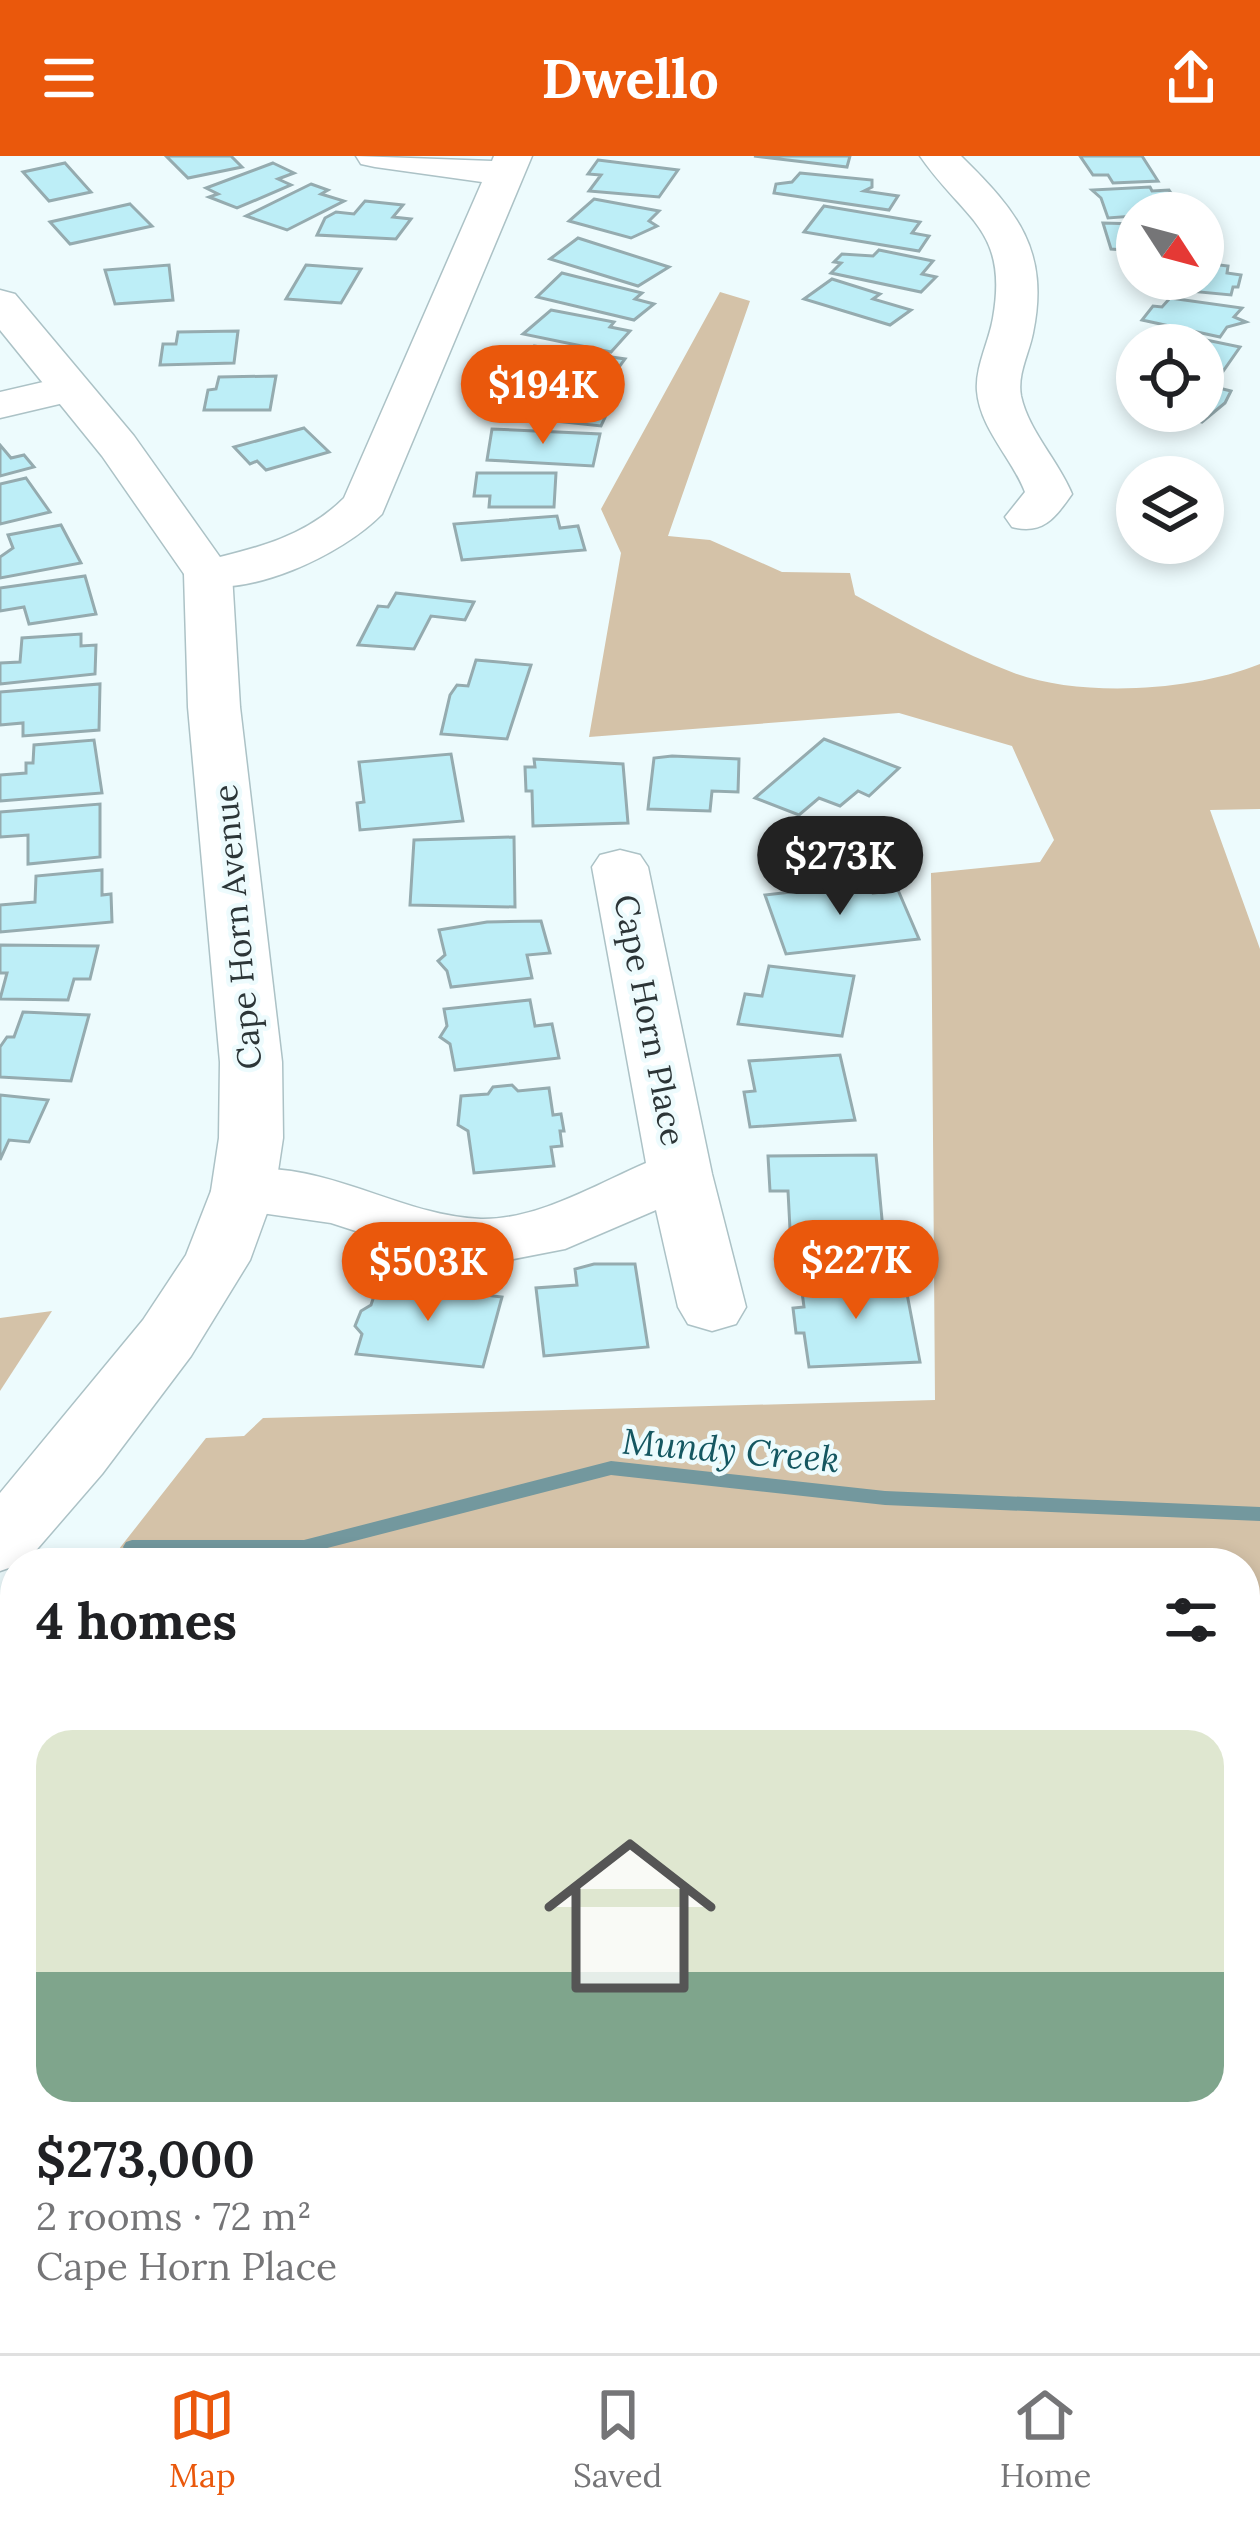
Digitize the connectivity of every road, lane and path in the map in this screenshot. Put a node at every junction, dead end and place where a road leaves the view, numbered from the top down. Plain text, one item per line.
1 (375, 156) edge
2 (939, 156) edge
3 (509, 165) edge
4 (0, 303) edge
5 (69, 388) junction
6 (0, 405) edge
7 (1030, 517) dead end
8 (208, 574) junction
9 (620, 867) dead end
10 (680, 1174) junction
11 (243, 1191) junction
12 (712, 1307) dead end
13 (0, 1542) edge

1 - 3 street
2 - 7 street
3 - 8 street
4 - 5 street
5 - 6 street
5 - 8 street
8 - 11 street, Cape Horn Avenue
9 - 10 street, Cape Horn Place
10 - 11 street, Cape Horn Place
10 - 12 street, Cape Horn Place
11 - 13 street, Cape Horn Avenue

